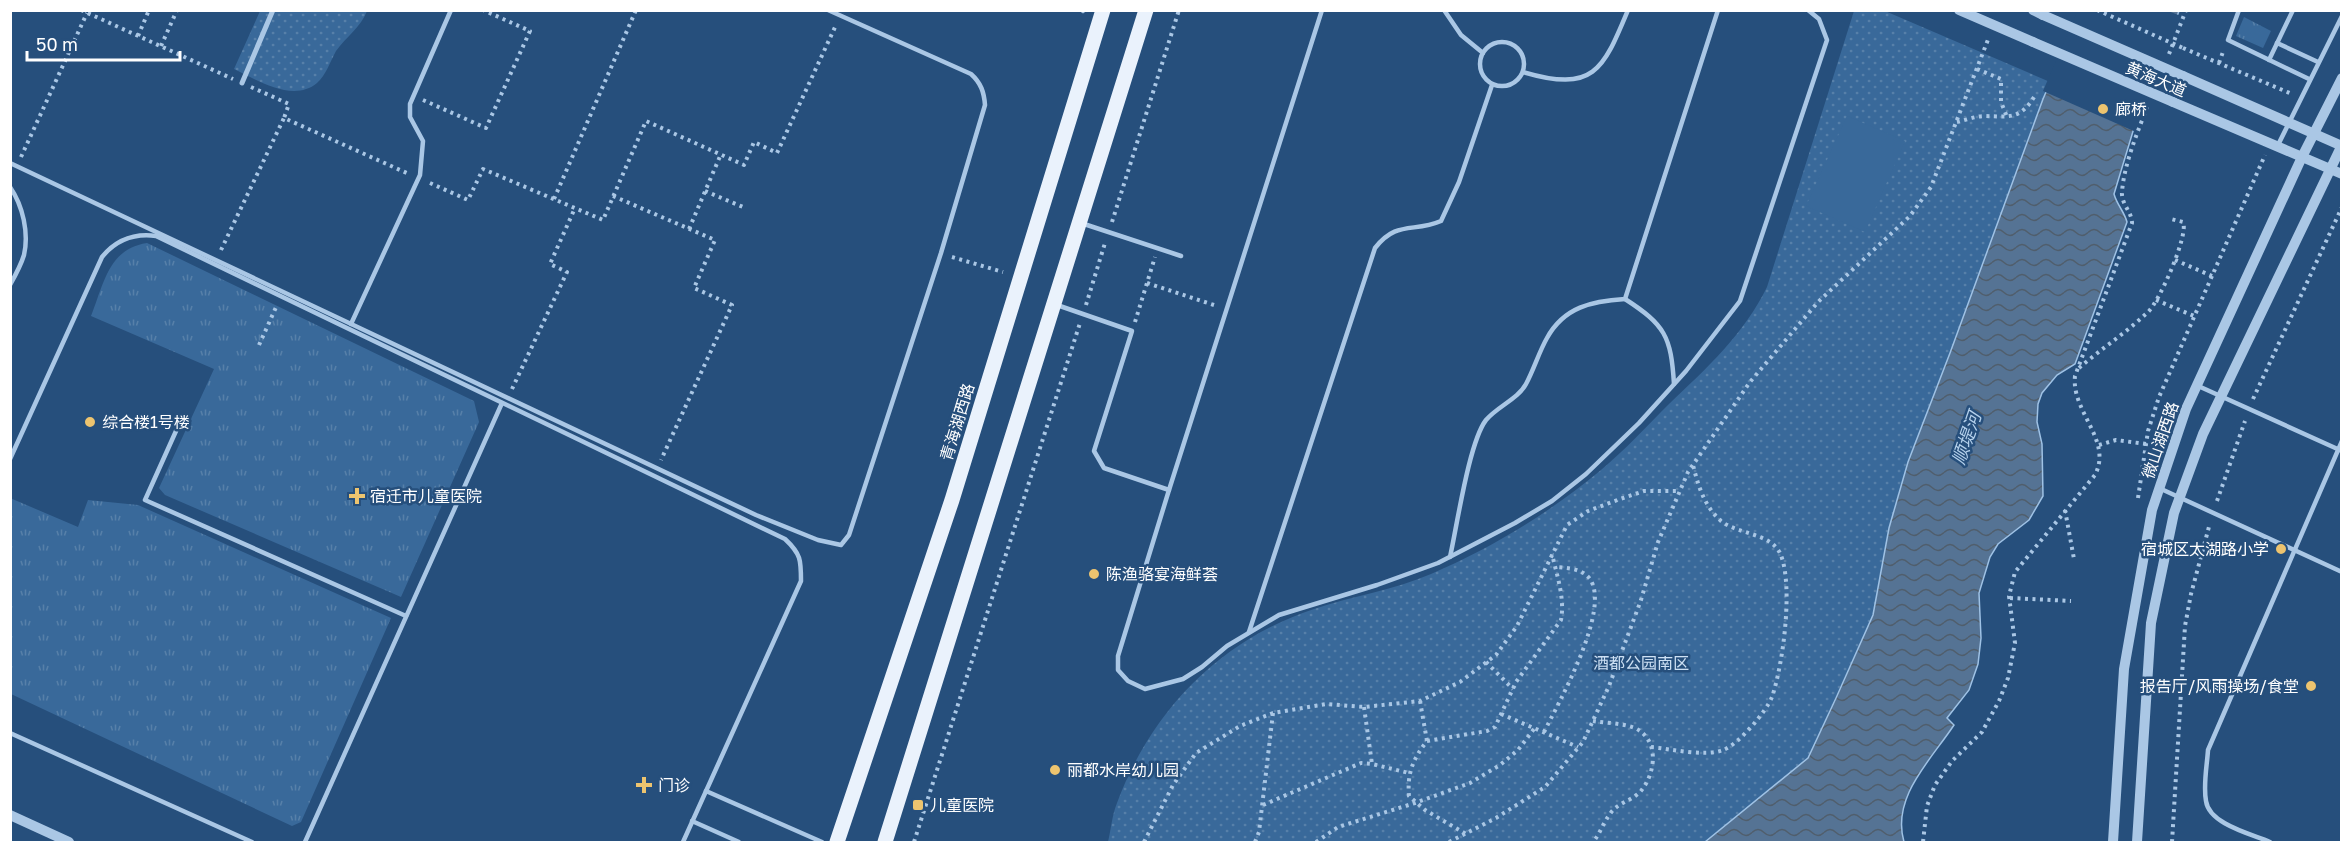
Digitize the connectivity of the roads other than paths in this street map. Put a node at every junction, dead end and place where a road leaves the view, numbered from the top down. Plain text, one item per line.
1 (273, 10) edge
2 (451, 10) edge
3 (828, 10) edge
4 (1103, 10) edge
5 (1146, 10) edge
6 (1322, 10) edge
7 (1444, 10) edge
8 (1628, 10) edge
9 (1718, 10) edge
10 (1808, 10) edge
11 (1959, 10) edge
12 (2239, 10) edge
13 (2293, 10) edge
14 (2038, 13) edge
15 (2342, 16) edge
16 (2277, 43) junction
17 (1483, 53) junction
18 (2270, 60) junction
19 (2318, 62) junction
20 (1523, 72) junction
21 (2342, 78) edge
22 (2309, 79) junction
23 (242, 83) road end
24 (1492, 85) junction
25 (2289, 122) junction
26 (2314, 132) junction
27 (2341, 146) edge
28 (2278, 147) junction
29 (2302, 157) junction
30 (10, 163) edge
31 (2330, 170) junction
32 (2342, 174) edge
33 (10, 188) edge
34 (1080, 223) junction
35 (1181, 256) dead end
36 (10, 285) edge
37 (1625, 299) junction
38 (1054, 304) junction
39 (351, 324) junction
40 (1674, 384) junction
41 (2196, 385) junction
42 (2220, 397) junction
43 (502, 403) junction
44 (176, 431) dead end
45 (2342, 441) edge
46 (2339, 450) edge
47 (10, 459) edge
48 (2159, 488) junction
49 (1169, 490) junction
50 (2180, 496) junction
51 (2294, 551) junction
52 (1450, 557) junction
53 (2342, 572) edge
54 (406, 616) junction
55 (1248, 633) junction
56 (10, 733) edge
57 (706, 791) junction
58 (10, 815) edge
59 (692, 821) junction
60 (69, 843) edge
61 (252, 843) edge
62 (305, 843) edge
63 (683, 843) edge
64 (739, 843) edge
65 (822, 843) edge
66 (837, 843) edge
67 (885, 843) edge
68 (2113, 843) edge
69 (2137, 843) edge
70 (2270, 843) edge

1 - 23 street
2 - 39 lane
3 - 39 lane
4 - 66 main road, 青海湖西路
5 - 34 main road
6 - 49 lane
7 - 17 lane
8 - 20 lane
9 - 37 lane
10 - 40 lane
11 - 28 street, 黄海大道, bridge
12 - 18 lane
13 - 16 lane
14 - 25 street, 黄海大道, bridge
15 - 19 lane
16 - 18 lane
16 - 19 lane
17 - 20 lane
17 - 24 lane
18 - 22 lane
19 - 22 lane
20 - 24 lane
21 - 26 street, 微山湖西路
22 - 25 lane
24 - 55 lane
25 - 26 street, 黄海大道
25 - 28 lane
26 - 27 street, 黄海大道
26 - 29 street, 微山湖西路
27 - 31 street
28 - 29 street, 黄海大道
29 - 31 street, 黄海大道
29 - 41 street, 微山湖西路
30 - 39 lane
31 - 32 street, 黄海大道
31 - 42 street
33 - 36 lane
34 - 35 lane
34 - 38 main road
37 - 40 lane
37 - 52 lane
38 - 49 lane
38 - 67 main road
40 - 52 lane
41 - 42 lane
41 - 48 street, 微山湖西路
42 - 46 lane
42 - 50 street
43 - 47 lane
43 - 54 lane
43 - 57 lane
44 - 54 lane
45 - 46 lane
46 - 51 lane
48 - 50 lane
48 - 68 street, 微山湖西路
49 - 55 lane
50 - 51 lane
50 - 69 street
51 - 53 lane
51 - 70 lane
52 - 55 lane
54 - 62 lane
56 - 61 lane
57 - 59 lane
57 - 65 lane
58 - 60 street
59 - 63 lane
59 - 64 lane

